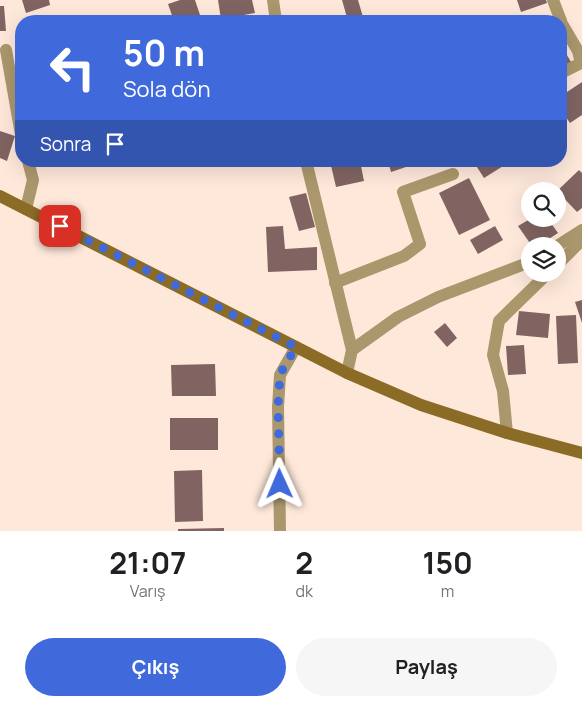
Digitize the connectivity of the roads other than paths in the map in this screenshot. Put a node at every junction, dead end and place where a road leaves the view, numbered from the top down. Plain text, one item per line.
1 (273, 0) edge
2 (553, 0) edge
3 (275, 15) edge
4 (558, 15) edge
5 (567, 29) edge
6 (578, 42) edge
7 (6, 50) dead end
8 (567, 70) edge
9 (15, 101) edge
10 (30, 167) edge
11 (307, 167) edge
12 (453, 174) dead end
13 (0, 196) edge
14 (26, 209) junction
15 (582, 230) edge
16 (566, 240) edge
17 (582, 240) edge
18 (566, 256) edge
19 (521, 265) edge
20 (539, 282) edge
21 (335, 283) junction
22 (296, 347) junction
23 (352, 350) junction
24 (347, 373) junction
25 (507, 433) junction
26 (582, 453) edge
27 (280, 531) edge

1 - 3 street
2 - 4 street
5 - 6 street
6 - 8 street
7 - 9 street
10 - 14 street
11 - 21 street
12 - 21 street
13 - 14 main road
14 - 22 main road
15 - 16 street
17 - 18 street
19 - 23 street
20 - 25 street
21 - 23 street
22 - 24 main road
22 - 27 street
23 - 24 street
24 - 25 main road
25 - 26 main road

